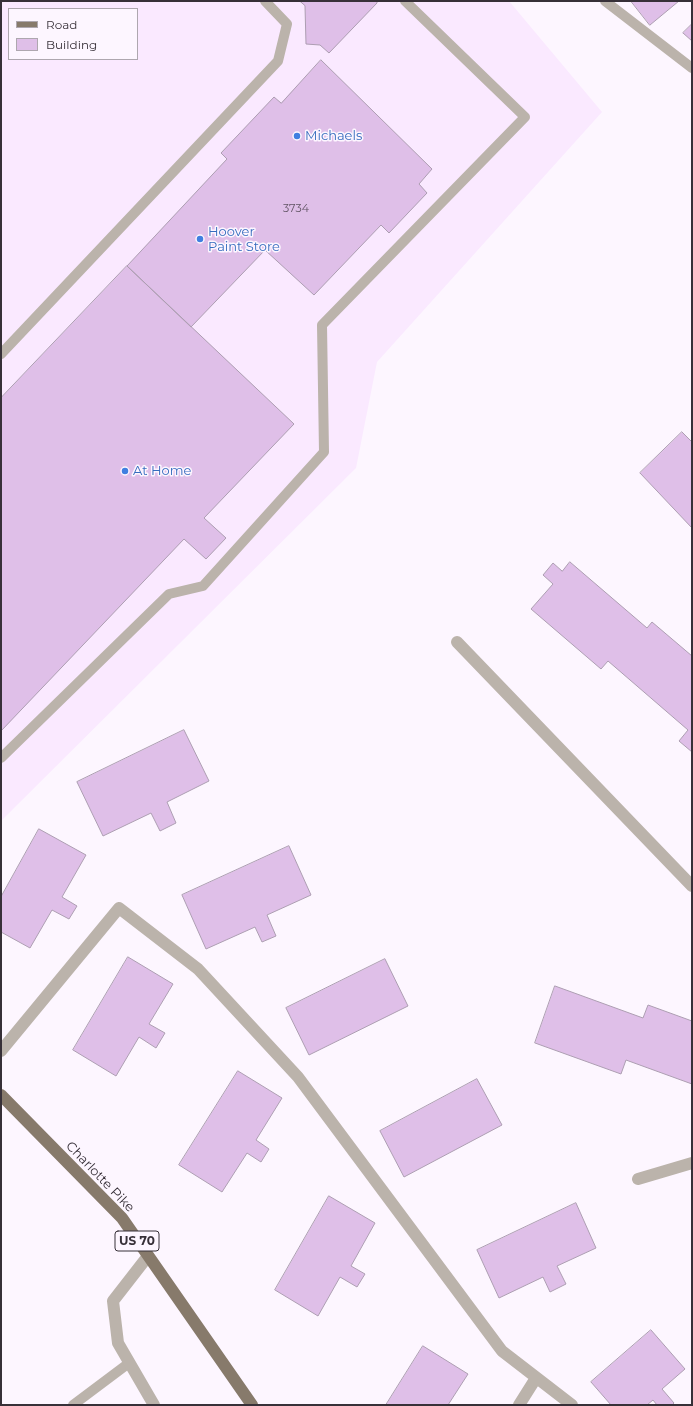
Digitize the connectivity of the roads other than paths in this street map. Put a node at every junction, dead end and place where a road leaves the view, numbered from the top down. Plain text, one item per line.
1 (265, 1) edge
2 (405, 1) edge
3 (605, 1) edge
4 (692, 68) edge
5 (1, 354) edge
6 (457, 642) dead end
7 (1, 758) edge
8 (692, 886) edge
9 (1, 1051) edge
10 (1, 1095) edge
11 (692, 1163) edge
12 (638, 1179) dead end
13 (148, 1256) junction
14 (129, 1363) junction
15 (536, 1378) junction
16 (73, 1405) edge
17 (154, 1405) edge
18 (252, 1405) edge
19 (518, 1405) edge
20 (572, 1405) edge

1 - 5 lane
2 - 7 lane
3 - 4 lane
6 - 8 street
9 - 15 street
10 - 13 main road, Charlotte Pike / US 70
11 - 12 street
13 - 14 street
13 - 18 main road, Charlotte Pike / US 70
14 - 16 lane
14 - 17 street
15 - 19 street
15 - 20 street

